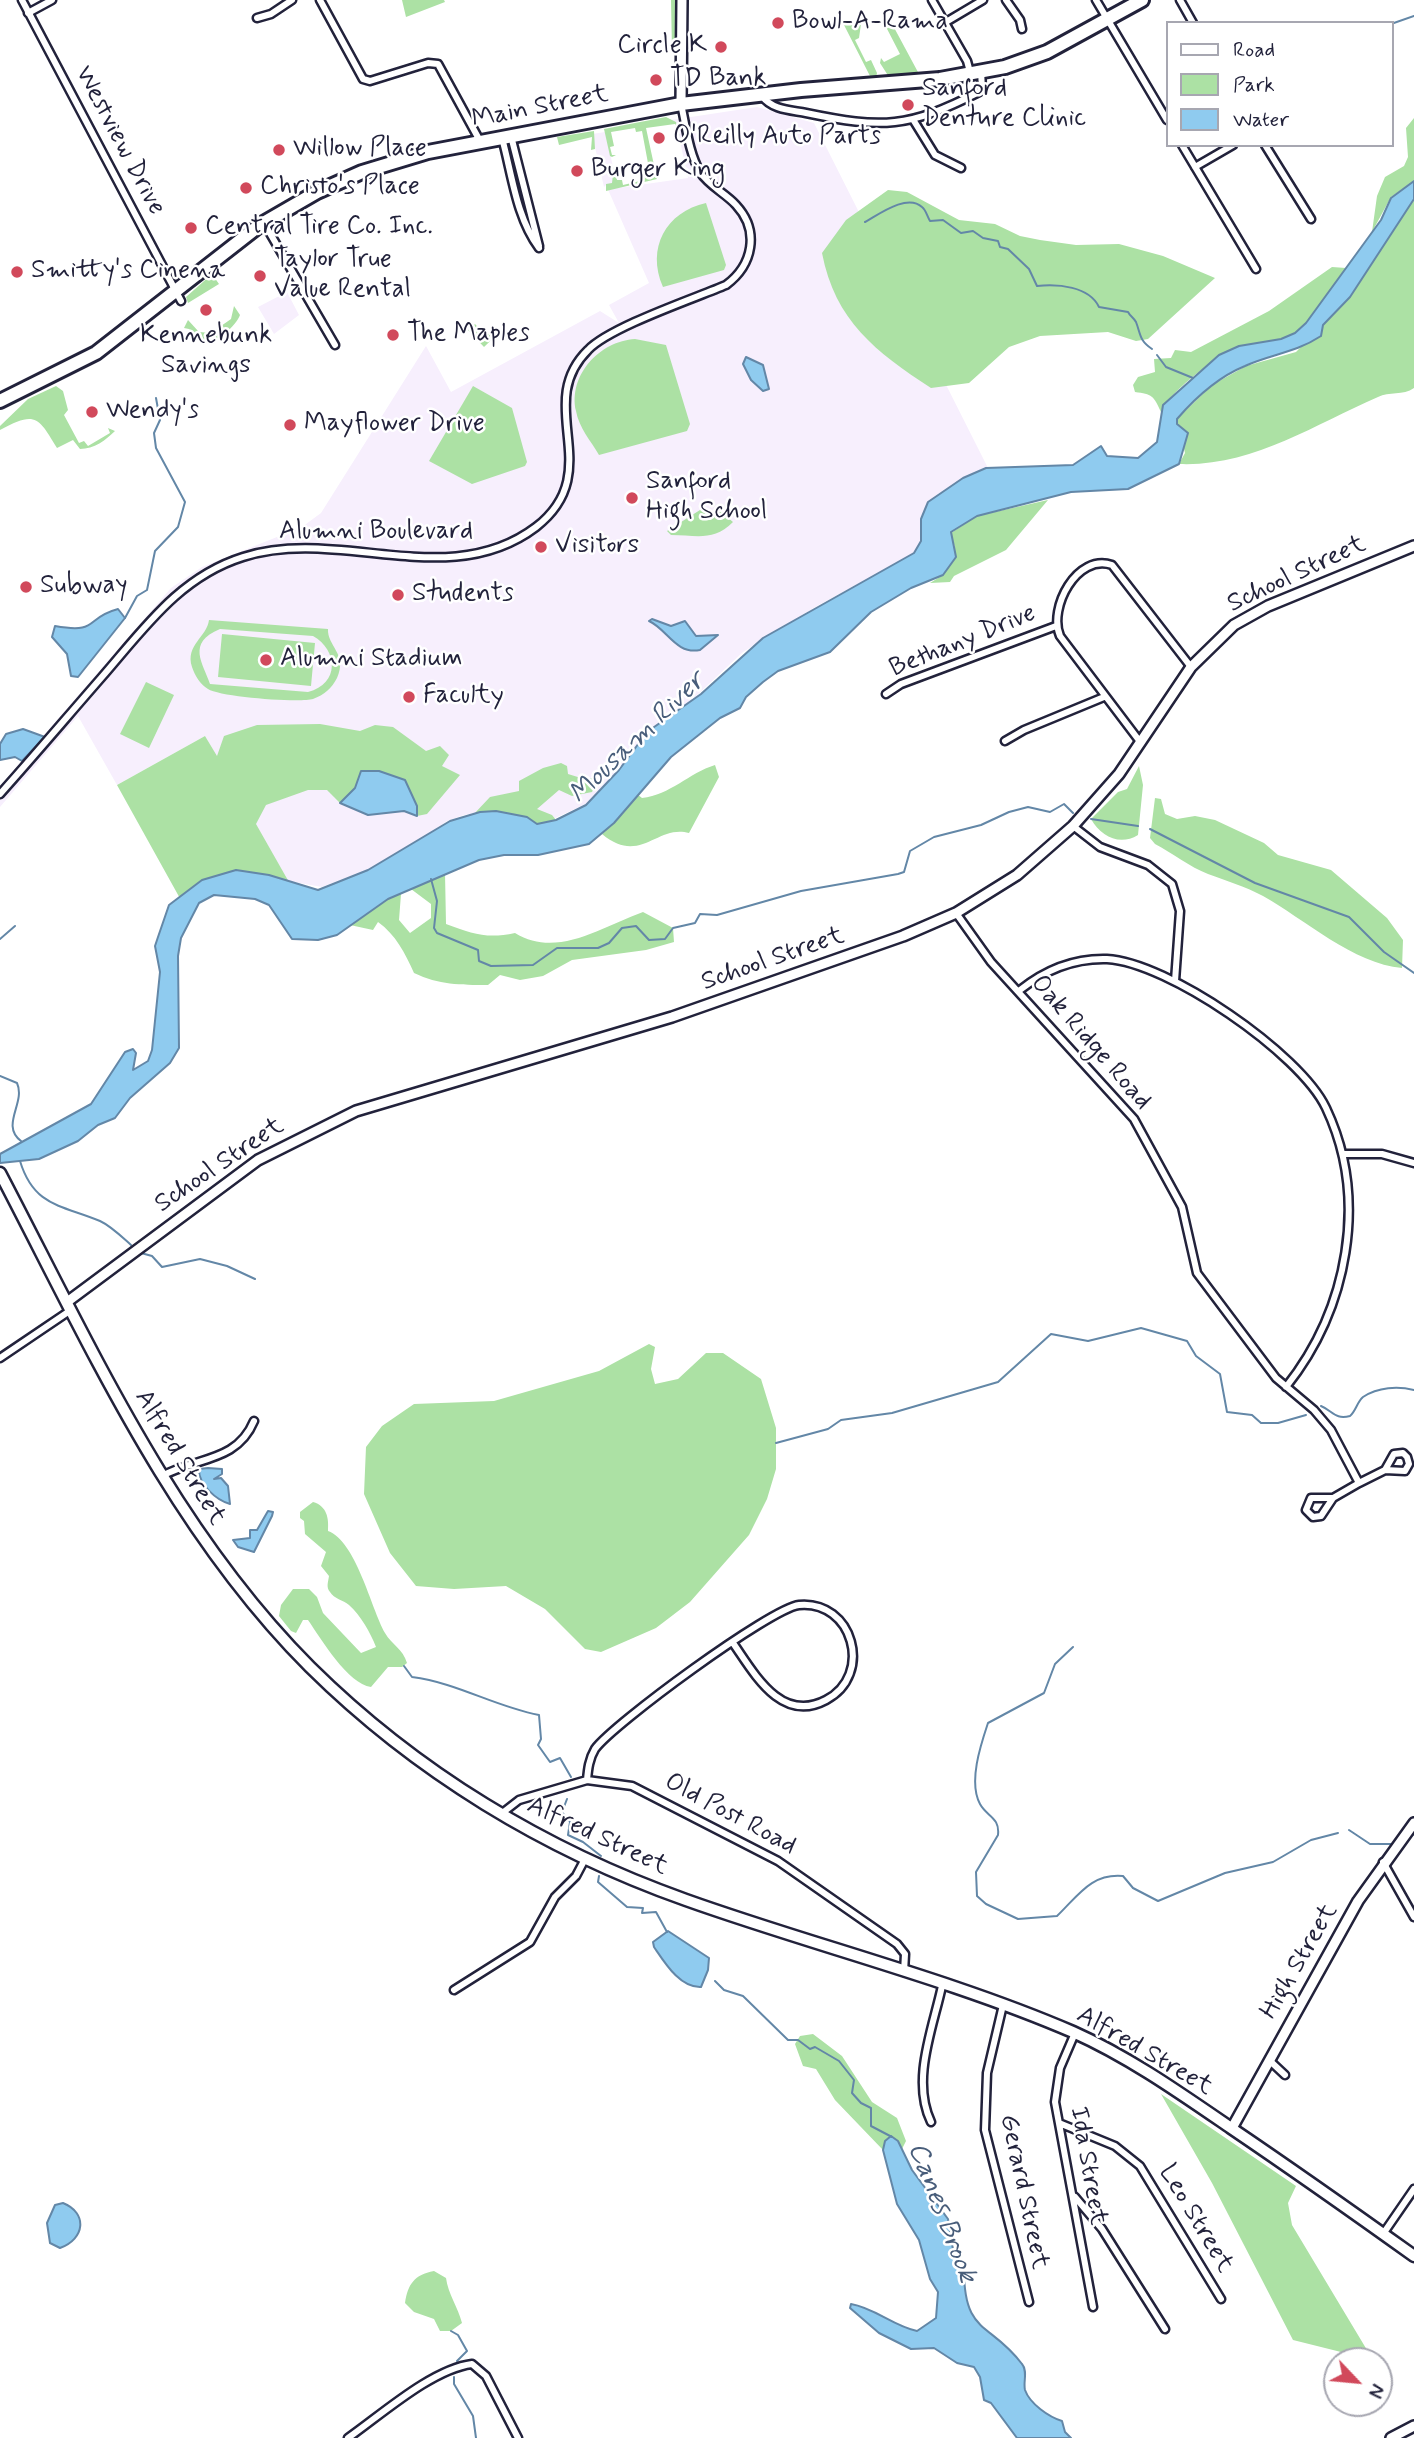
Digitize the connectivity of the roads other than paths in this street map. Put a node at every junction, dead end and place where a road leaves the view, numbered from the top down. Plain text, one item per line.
1 (22, 0) edge
2 (52, 0) edge
3 (292, 0) edge
4 (320, 0) edge
5 (682, 0) edge
6 (932, 0) edge
7 (983, 0) edge
8 (1006, 0) edge
9 (1096, 0) edge
10 (1142, 0) edge
11 (1180, 0) edge
12 (29, 13) junction
13 (257, 18) dead end
14 (1108, 20) junction
15 (1192, 21) edge
16 (946, 22) junction
17 (1022, 29) dead end
18 (976, 73) junction
19 (761, 94) junction
20 (681, 104) junction
21 (1166, 118) edge
22 (914, 121) junction
23 (507, 137) junction
24 (481, 142) junction
25 (1183, 147) edge
26 (1230, 147) edge
27 (1266, 147) edge
28 (961, 167) dead end
29 (1195, 167) junction
30 (1311, 219) dead end
31 (264, 223) junction
32 (1256, 269) dead end
33 (180, 296) junction
34 (335, 345) dead end
35 (0, 401) edge
36 (1414, 546) edge
37 (1056, 626) junction
38 (1191, 667) junction
39 (886, 694) dead end
40 (1104, 697) junction
41 (1005, 741) dead end
42 (1141, 743) junction
43 (0, 794) edge
44 (1073, 826) junction
45 (956, 913) junction
46 (1175, 981) junction
47 (1020, 990) junction
48 (1343, 1154) junction
49 (1414, 1163) edge
50 (0, 1173) edge
51 (69, 1306) junction
52 (0, 1358) edge
53 (1286, 1387) junction
54 (254, 1420) dead end
55 (1385, 1470) dead end
56 (162, 1476) junction
57 (1359, 1483) junction
58 (1333, 1498) dead end
59 (733, 1643) junction
60 (587, 1780) junction
61 (502, 1815) junction
62 (1414, 1823) edge
63 (585, 1859) junction
64 (1383, 1862) junction
65 (1414, 1917) edge
66 (904, 1972) junction
67 (942, 1986) junction
68 (454, 1990) dead end
69 (1003, 2006) junction
70 (1075, 2033) junction
71 (1269, 2060) junction
72 (1285, 2075) dead end
73 (931, 2122) dead end
74 (1059, 2123) junction
75 (1232, 2128) junction
76 (1414, 2189) edge
77 (1074, 2196) junction
78 (1383, 2234) junction
79 (1414, 2256) edge
80 (1221, 2299) dead end
81 (1029, 2302) dead end
82 (1093, 2307) dead end
83 (1165, 2329) dead end
84 (1414, 2426) edge
85 (348, 2438) edge
86 (518, 2438) edge
87 (1391, 2438) edge

1 - 12 street, Westview Drive
2 - 12 street
3 - 13 street
4 - 24 street
5 - 20 street
6 - 16 street
7 - 16 street
8 - 17 street
9 - 14 street
10 - 14 highway, Main Street
11 - 15 street
12 - 33 street, Westview Drive
14 - 18 highway, Main Street
14 - 21 street
16 - 18 street
18 - 19 highway, Main Street
18 - 22 street
19 - 20 highway, Main Street
19 - 22 street
20 - 23 highway, Main Street
20 - 43 street, Alumni Boulevard
22 - 28 street
23 - 23 street
23 - 24 highway, Main Street
24 - 31 highway, Main Street
25 - 29 street
26 - 29 street
27 - 30 street
29 - 32 street
31 - 33 highway, Main Street
31 - 34 street
33 - 35 highway, Main Street
36 - 38 street, School Street
37 - 38 street
37 - 39 street, Bethany Drive
37 - 40 street
38 - 42 street, School Street
40 - 41 street
40 - 42 street
42 - 44 street, School Street
44 - 45 street, School Street
44 - 46 street
45 - 47 street, Oak Ridge Road
45 - 51 street, School Street
46 - 47 street
46 - 48 street
47 - 53 street, Oak Ridge Road
48 - 49 street
48 - 53 street
50 - 51 main road, Alfred Street
51 - 52 street
51 - 56 main road, Alfred Street
53 - 57 street, Oak Ridge Road
54 - 56 street
55 - 57 street
56 - 61 main road, Alfred Street
57 - 58 street
59 - 59 street
59 - 60 street
60 - 61 street, Old Post Road
60 - 66 street, Old Post Road
61 - 63 main road, Alfred Street
62 - 64 street, High Street
63 - 66 main road, Alfred Street
63 - 68 street
64 - 65 street
64 - 71 street, High Street
66 - 67 main road, Alfred Street
67 - 69 main road, Alfred Street
67 - 73 street
69 - 70 main road, Alfred Street
69 - 81 street, Gerard Street
70 - 74 street, Ida Street
70 - 75 main road, Alfred Street
71 - 72 street
71 - 75 street, High Street
74 - 77 street, Ida Street
74 - 80 street, Leo Street
75 - 78 main road, Alfred Street
76 - 78 street
77 - 82 street, Ida Street
77 - 83 street
78 - 79 main road, Alfred Street
84 - 87 street
85 - 86 street

